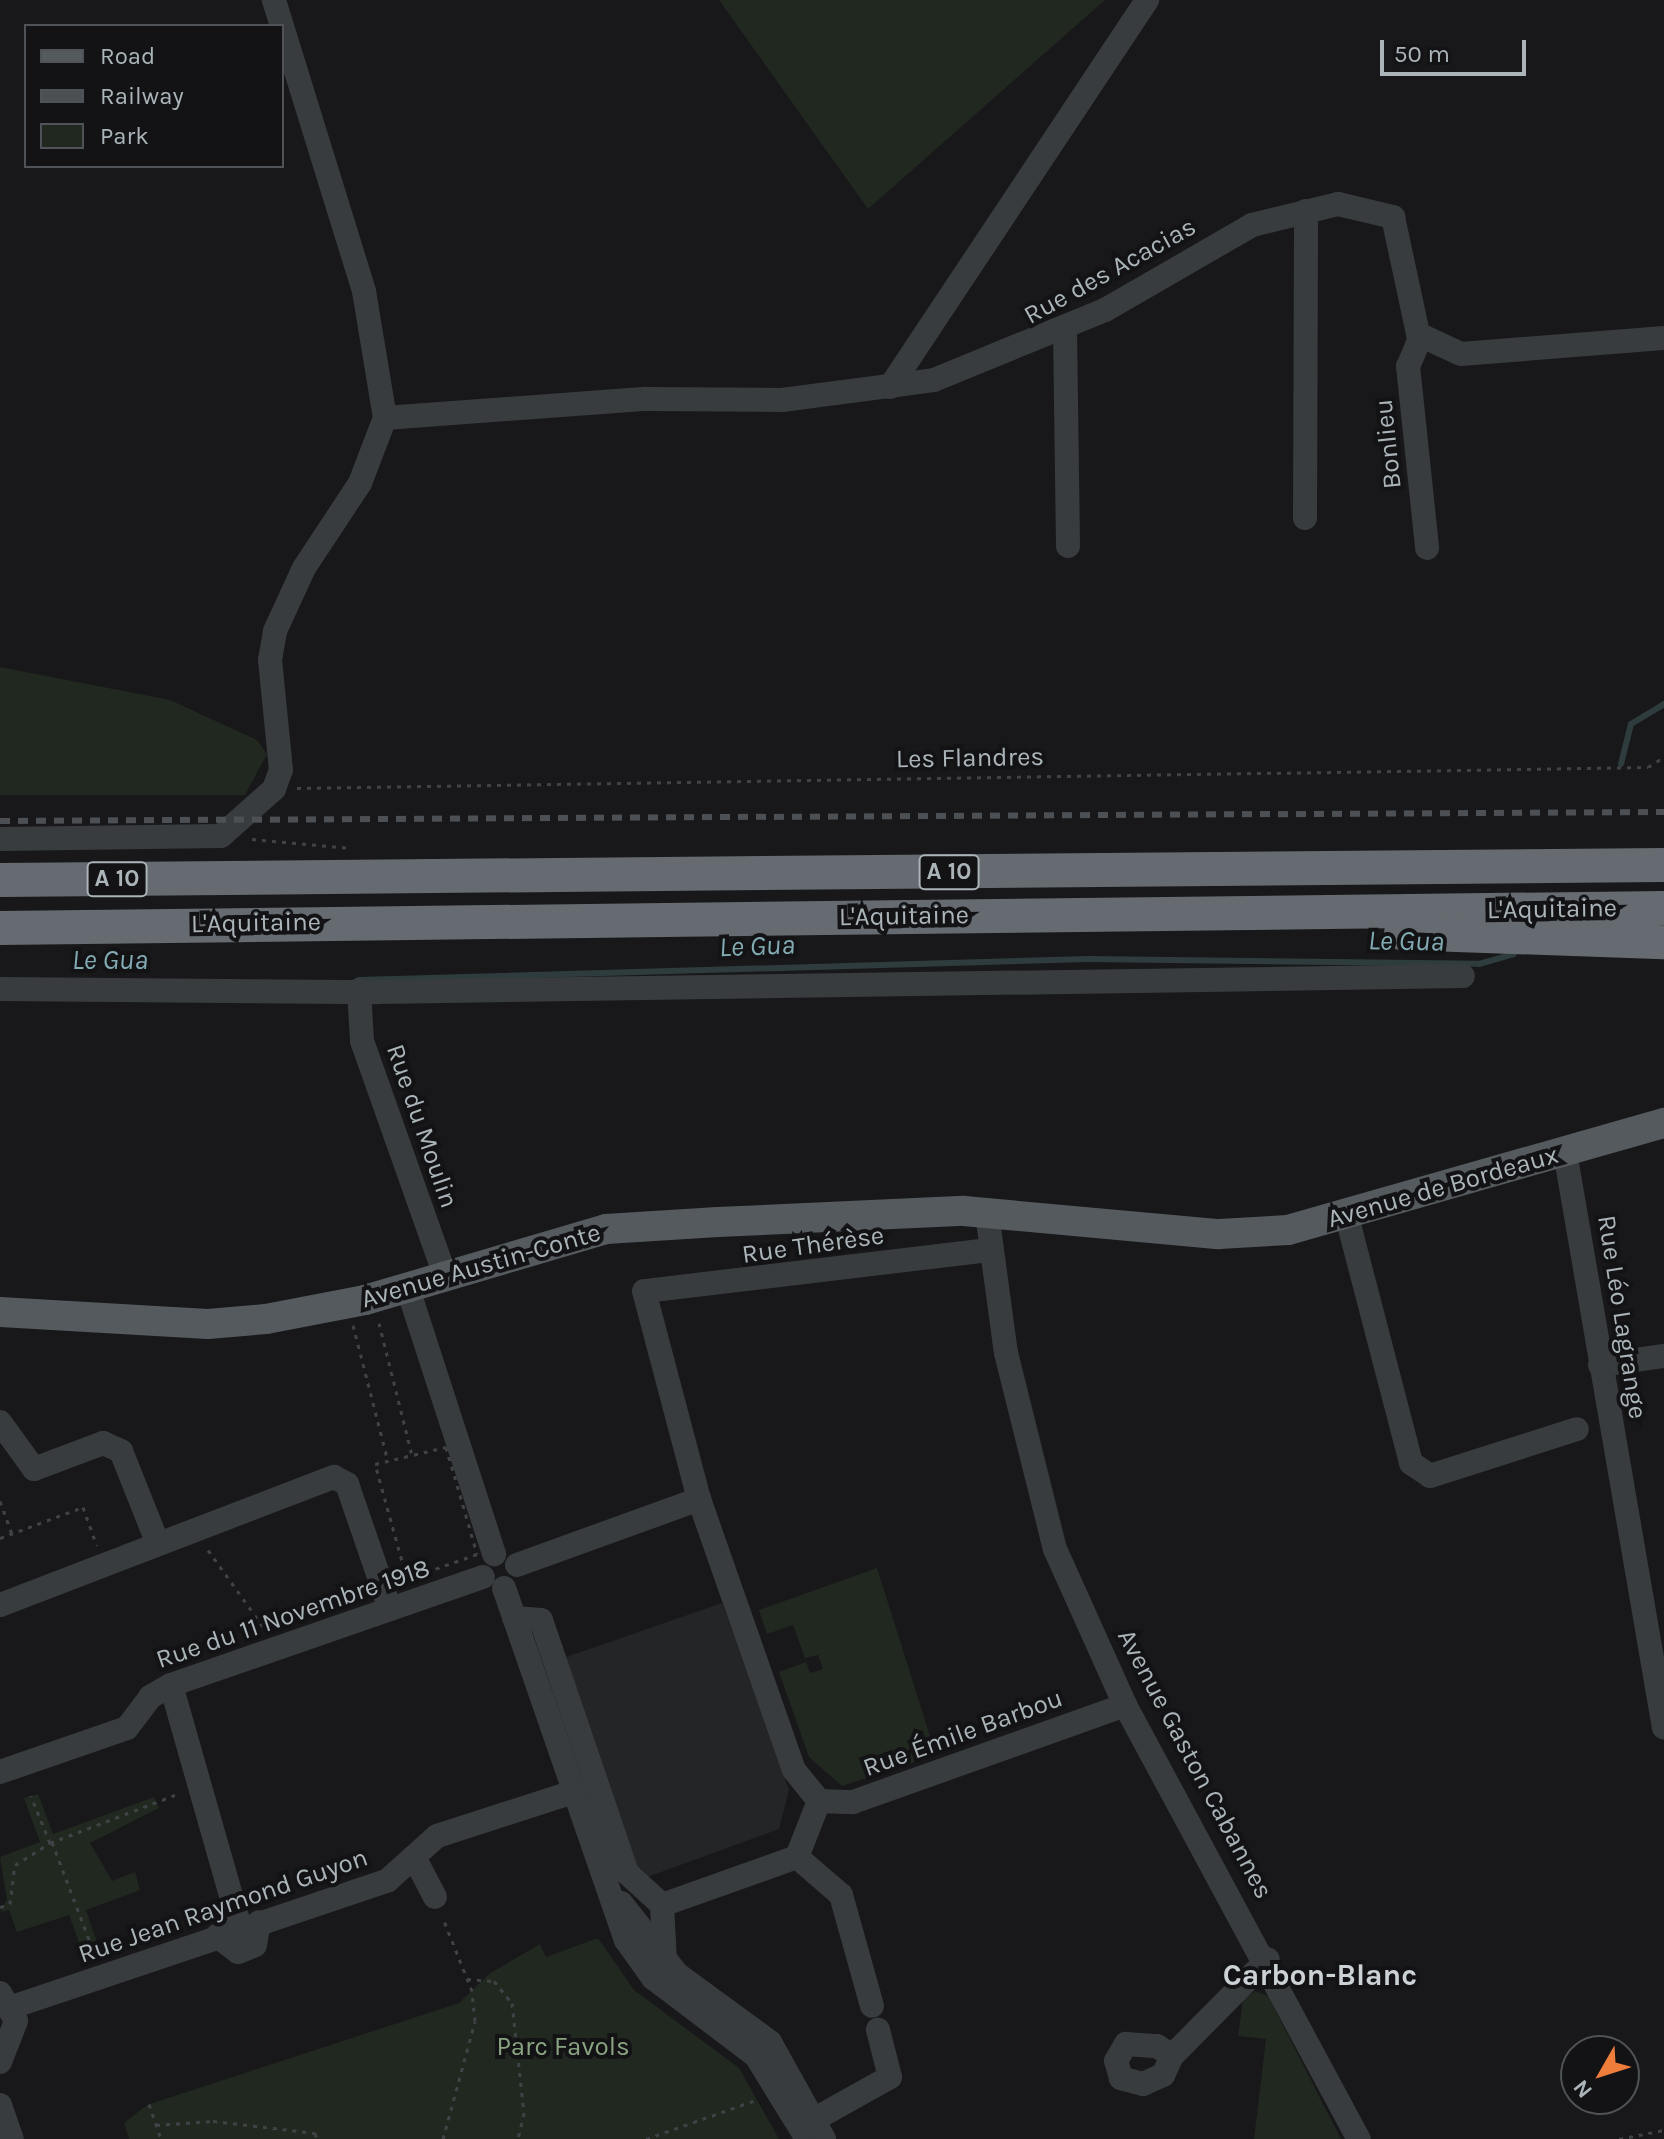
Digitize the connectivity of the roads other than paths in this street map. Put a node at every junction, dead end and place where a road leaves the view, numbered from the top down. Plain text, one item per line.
1 (274, 0) edge
2 (1147, 0) edge
3 (281, 24) edge
4 (284, 32) edge
5 (1306, 211) junction
6 (1065, 330) junction
7 (1421, 336) junction
8 (1664, 338) edge
9 (890, 387) junction
10 (385, 418) junction
11 (1305, 518) dead end
12 (1068, 546) dead end
13 (1427, 548) dead end
14 (0, 839) edge
15 (1664, 865) edge
16 (0, 880) edge
17 (1664, 908) edge
18 (1372, 912) junction
19 (0, 928) edge
20 (1664, 942) edge
21 (1463, 976) dead end
22 (0, 989) edge
23 (359, 990) junction
24 (1664, 1123) edge
25 (1565, 1152) junction
26 (976, 1212) junction
27 (1347, 1217) junction
28 (1219, 1234) joint
29 (989, 1250) junction
30 (446, 1278) junction
31 (408, 1289) junction
32 (0, 1312) edge
33 (1664, 1356) edge
34 (1600, 1365) junction
35 (0, 1422) edge
36 (1577, 1429) dead end
37 (699, 1499) junction
38 (158, 1544) junction
39 (494, 1554) junction
40 (517, 1565) junction
41 (493, 1583) junction
42 (0, 1605) edge
43 (390, 1609) junction
44 (514, 1618) junction
45 (171, 1685) junction
46 (1125, 1705) junction
47 (1664, 1728) edge
48 (0, 1772) edge
49 (576, 1791) junction
50 (819, 1801) junction
51 (414, 1857) junction
52 (797, 1857) junction
53 (611, 1890) junction
54 (435, 1897) road end
55 (662, 1905) junction
56 (239, 1929) junction
57 (1268, 1959) junction
58 (665, 1962) junction
59 (6, 2000) edge
60 (872, 2006) dead end
61 (878, 2030) dead end
62 (1172, 2056) dead end
63 (0, 2062) edge
64 (0, 2105) edge
65 (815, 2132) edge
66 (12, 2139) edge
67 (1359, 2139) edge

1 - 3 street
2 - 9 street
4 - 10 street
5 - 6 street, Rue des Acacias
5 - 7 street, Rue des Acacias
5 - 11 street
6 - 9 street, Rue des Acacias
6 - 12 street
7 - 8 street
7 - 13 street, Bonlieu
9 - 10 street, Rue des Acacias
10 - 14 street
15 - 16 highway, L'Aquitaine / A 10
17 - 18 highway, L'Aquitaine / A 10
18 - 19 highway, L'Aquitaine / A 10
18 - 20 highway
21 - 23 street
22 - 23 street
23 - 30 street, Rue du Moulin
24 - 25 main road, Avenue de Bordeaux
25 - 27 main road, Avenue de Bordeaux
25 - 34 street, Rue Léo Lagrange
26 - 28 main road, Avenue Austin-Conte
26 - 29 street, Avenue Gaston Cabannes
26 - 30 main road, Avenue Austin-Conte
27 - 28 main road, Avenue de Bordeaux
27 - 36 street
29 - 37 street, Rue Thérèse
29 - 46 street, Avenue Gaston Cabannes
30 - 31 main road, Avenue Austin-Conte
31 - 32 main road, Avenue Austin-Conte
31 - 39 street
33 - 34 street
34 - 47 street, Rue Léo Lagrange
35 - 38 street
37 - 40 street
37 - 50 street
38 - 42 street
38 - 43 street
39 - 40 street
39 - 41 street
40 - 41 street
41 - 43 street, Rue du 11 Novembre 1918
41 - 44 street
43 - 45 street, Rue du 11 Novembre 1918
44 - 49 street
44 - 55 street
45 - 48 street, Rue du 11 Novembre 1918
45 - 56 street
46 - 50 street, Rue Émile Barbou
46 - 57 street, Avenue Gaston Cabannes
49 - 51 street, Rue Jean Raymond Guyon
49 - 53 street
50 - 52 street
51 - 54 street
51 - 56 street, Rue Jean Raymond Guyon
52 - 55 street
52 - 60 street
53 - 58 street
53 - 65 street
55 - 58 street
56 - 59 street, Rue Jean Raymond Guyon
57 - 62 street
57 - 67 street, Avenue Gaston Cabannes
58 - 65 street
59 - 63 street
61 - 65 street
64 - 66 street

